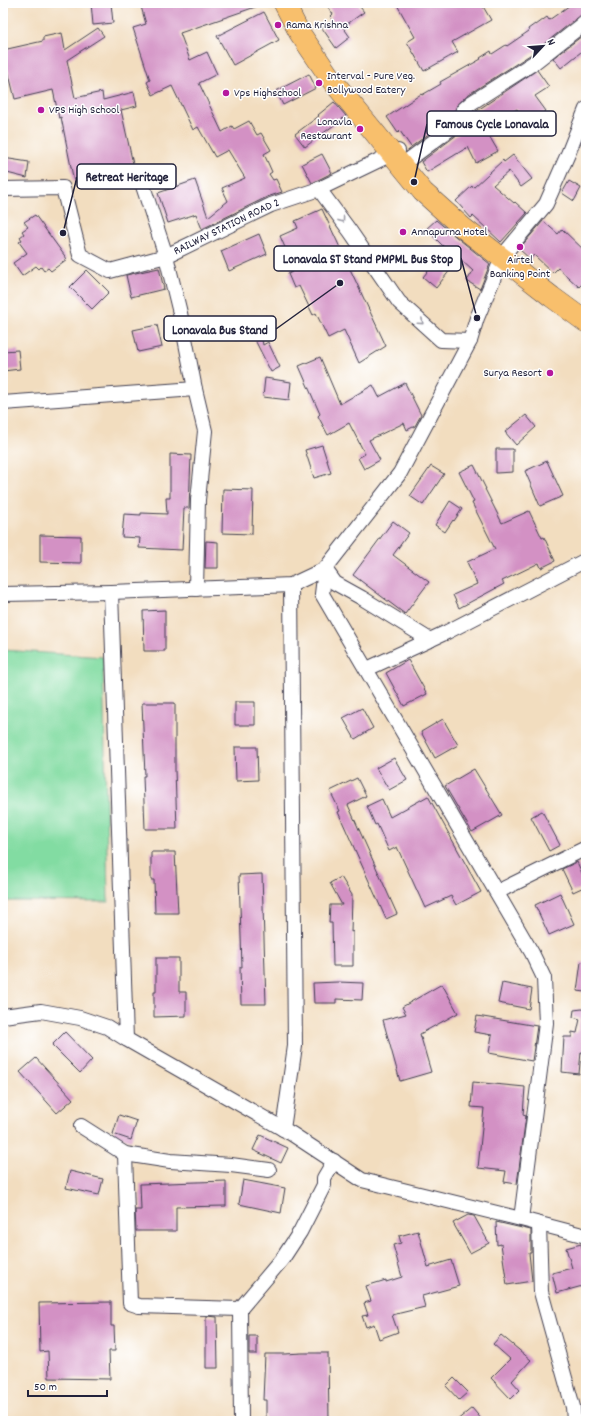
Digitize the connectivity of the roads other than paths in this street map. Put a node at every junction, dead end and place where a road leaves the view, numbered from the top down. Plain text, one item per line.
1 (284, 3) edge
2 (292, 3) edge
3 (586, 22) edge
4 (586, 109) edge
5 (399, 155) junction
6 (143, 186) dead end
7 (3, 189) edge
8 (319, 189) junction
9 (503, 255) junction
10 (166, 256) junction
11 (586, 312) edge
12 (586, 322) edge
13 (470, 341) junction
14 (195, 389) junction
15 (3, 403) edge
16 (586, 560) edge
17 (325, 569) junction
18 (291, 585) junction
19 (196, 589) junction
20 (111, 592) junction
21 (3, 594) edge
22 (430, 640) junction
23 (367, 669) junction
24 (586, 848) edge
25 (497, 892) junction
26 (3, 1016) edge
27 (126, 1039) junction
28 (81, 1126) dead end
29 (283, 1129) junction
30 (125, 1154) junction
31 (334, 1161) junction
32 (269, 1170) dead end
33 (521, 1219) junction
34 (539, 1224) junction
35 (586, 1236) edge
36 (240, 1309) junction
37 (241, 1421) edge
38 (574, 1421) edge

1 - 5 highway
2 - 5 highway
3 - 5 street, RAILWAY STATION ROAD 2
4 - 9 street
5 - 8 street, RAILWAY STATION ROAD 2
5 - 9 highway
6 - 10 street
7 - 10 street
8 - 10 street, RAILWAY STATION ROAD 2
8 -> 13 street
9 - 11 highway
9 - 12 highway
9 - 13 street
10 - 14 street, RAILWAY STATION ROAD 2
13 - 17 street
14 - 15 street
14 - 19 street, RAILWAY STATION ROAD 2
16 - 22 street
17 - 18 street
17 - 22 street
17 - 23 street
18 - 19 street
18 - 29 street
19 - 20 street
20 - 21 street
20 - 27 street
22 - 23 street
23 - 25 street
24 - 25 street
25 - 33 street
26 - 27 street
27 - 29 street
28 - 30 street
29 - 31 street
30 - 32 street
30 - 36 street
31 - 33 street
31 - 36 street
33 - 34 street
34 - 35 street
34 - 38 street
36 - 37 street

